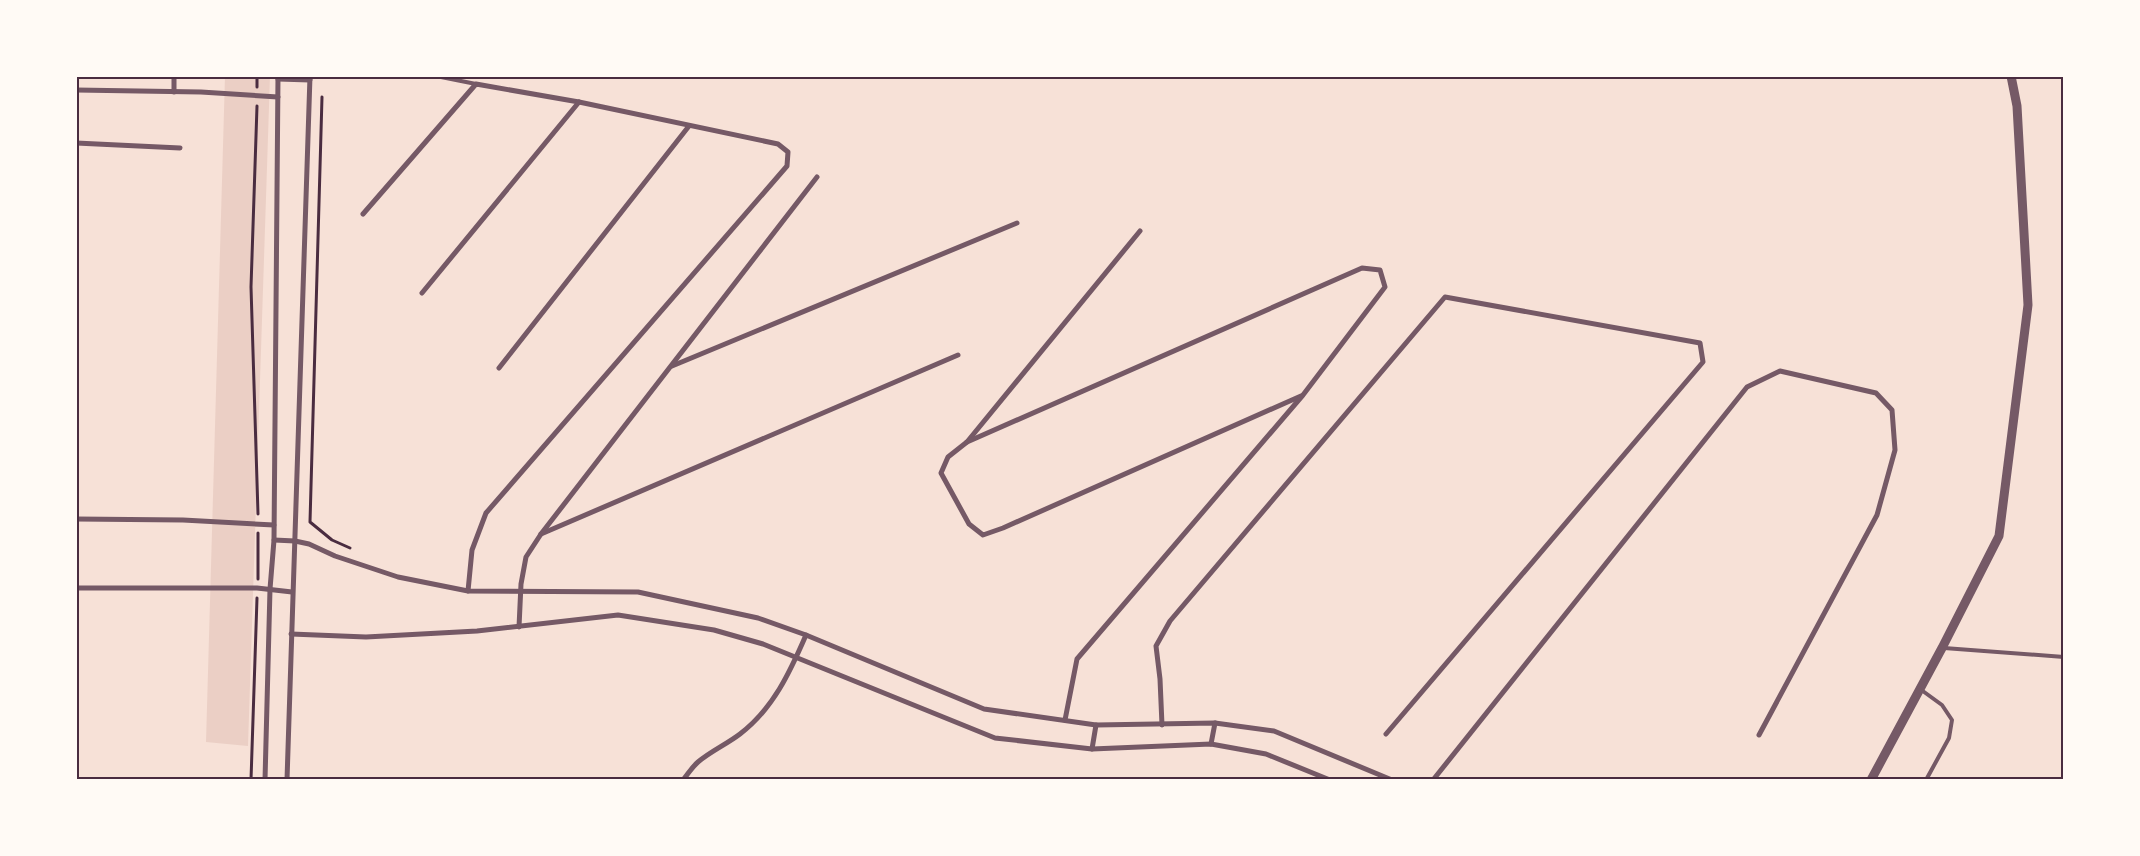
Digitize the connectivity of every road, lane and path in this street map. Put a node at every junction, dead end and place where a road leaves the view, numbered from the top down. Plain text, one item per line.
1 (174, 76) edge
2 (257, 76) edge
3 (436, 76) edge
4 (2011, 76) edge
5 (278, 77) edge
6 (310, 78) edge
7 (476, 84) junction
8 (76, 90) edge
9 (174, 92) junction
10 (257, 96) junction
11 (278, 96) junction
12 (322, 96) dead end
13 (579, 102) junction
14 (688, 126) junction
15 (76, 143) edge
16 (180, 148) dead end
17 (817, 177) dead end
18 (363, 214) dead end
19 (1017, 222) dead end
20 (1140, 231) dead end
21 (422, 293) dead end
22 (958, 355) dead end
23 (671, 366) junction
24 (499, 368) dead end
25 (1303, 395) junction
26 (967, 442) junction
27 (76, 519) edge
28 (258, 524) junction
29 (274, 525) junction
30 (541, 534) junction
31 (274, 540) junction
32 (332, 540) dead end
33 (295, 541) junction
34 (76, 588) edge
35 (257, 588) junction
36 (270, 589) junction
37 (468, 591) junction
38 (292, 592) junction
39 (520, 592) junction
40 (519, 627) junction
41 (291, 634) junction
42 (806, 635) junction
43 (1942, 648) junction
44 (2064, 657) edge
45 (796, 658) junction
46 (1919, 688) junction
47 (1065, 720) junction
48 (1215, 723) junction
49 (1096, 724) junction
50 (1162, 725) junction
51 (1386, 734) dead end
52 (1759, 735) dead end
53 (1211, 744) junction
54 (1092, 749) junction
55 (251, 780) edge
56 (265, 780) edge
57 (287, 780) edge
58 (683, 780) edge
59 (1330, 780) edge
60 (1392, 780) edge
61 (1433, 780) edge
62 (1871, 780) edge
63 (1926, 780) edge

1 - 9 street
2 - 10 path
3 - 7 lane
4 - 43 street
5 - 6 street
5 - 11 street
6 - 33 street
7 - 13 street
7 - 18 street
8 - 9 street
9 - 10 street
10 - 11 street
10 - 28 path
11 - 29 street
12 - 32 path
13 - 14 street
13 - 21 street
14 - 24 street
14 - 37 street
15 - 16 street
17 - 23 street
19 - 23 street
20 - 26 street
22 - 30 street
23 - 30 street
25 - 26 street
25 - 26 street
25 - 47 street
27 - 28 street
28 - 29 street
28 - 35 path
29 - 31 street
30 - 39 street
31 - 33 street
31 - 36 street
33 - 37 street
33 - 38 street
34 - 35 street
35 - 36 street
35 - 55 path
36 - 38 street
36 - 56 street
37 - 39 street
38 - 41 street
39 - 40 street
39 - 42 street
40 - 41 street
40 - 45 street
41 - 57 street
42 - 45 street
42 - 47 street
43 - 44 lane
43 - 46 street
45 - 54 street
45 - 58 street
46 - 62 street
46 - 63 lane
47 - 49 street
48 - 50 street
48 - 53 street
48 - 60 street
49 - 50 street
49 - 54 street
50 - 51 street
52 - 61 street
53 - 54 street
53 - 59 street

